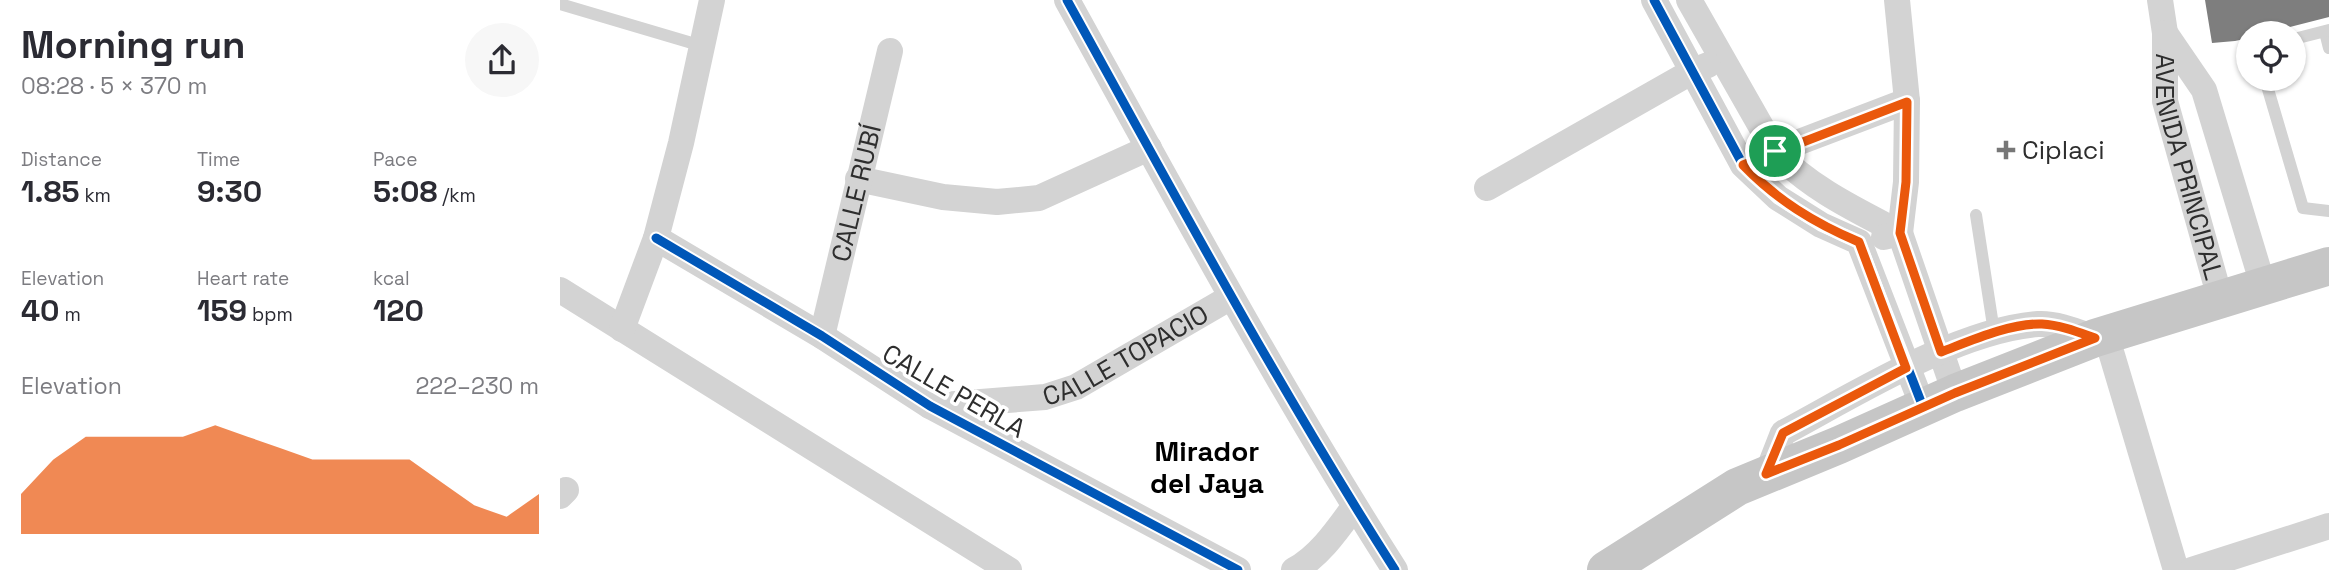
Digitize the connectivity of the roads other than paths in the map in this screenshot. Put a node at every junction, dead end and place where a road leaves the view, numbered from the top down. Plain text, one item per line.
1 (712, 0) edge
2 (1067, 0) edge
3 (1654, 0) edge
4 (1689, 0) edge
5 (1897, 0) edge
6 (2160, 0) edge
7 (560, 4) edge
8 (2327, 31) edge
9 (2165, 33) junction
10 (2306, 36) edge
11 (702, 46) junction
12 (2329, 48) edge
13 (890, 51) dead end
14 (1723, 60) junction
15 (1693, 71) junction
16 (2268, 91) edge
17 (1907, 102) junction
18 (1149, 148) junction
19 (1775, 151) junction
20 (1743, 165) junction
21 (858, 179) junction
22 (1487, 188) dead end
23 (2329, 211) edge
24 (1976, 215) dead end
25 (1900, 233) junction
26 (656, 238) junction
27 (1859, 242) junction
28 (2329, 266) edge
29 (2263, 285) junction
30 (560, 290) edge
31 (1231, 297) junction
32 (2220, 298) junction
33 (622, 329) junction
34 (1994, 332) junction
35 (822, 336) junction
36 (2101, 336) junction
37 (1941, 352) junction
38 (1906, 368) junction
39 (1939, 400) junction
40 (930, 406) junction
41 (1766, 474) junction
42 (1354, 507) junction
43 (2329, 526) edge
44 (1625, 564) edge
45 (1009, 570) edge
46 (1238, 570) edge
47 (1294, 570) edge
48 (1395, 570) edge
49 (2176, 570) edge
50 (2192, 570) edge

1 - 11 street
2 - 18 street
3 - 15 street
4 - 14 street
5 - 17 street
6 - 9 street, AVENIDA PRINCIPAL
7 - 11 lane
8 - 10 lane
8 - 12 lane
9 - 29 street, AVENIDA PRINCIPAL
9 - 32 street, AVENIDA PRINCIPAL
11 - 26 street
13 - 21 street, CALLE RUBÍ
14 - 15 street
14 - 19 street
15 - 20 street
15 - 22 street
16 - 23 lane
17 - 19 street
17 - 25 street
18 - 21 street
18 - 31 street
19 - 20 street
19 - 25 street
20 - 27 street
21 - 35 street, CALLE RUBÍ
24 - 34 lane
25 - 27 street
25 - 37 street
26 - 33 street
26 - 35 street, CALLE PERLA
27 - 38 street
28 - 29 main road
29 - 32 main road
30 - 33 street
31 - 40 street, CALLE TOPACIO
31 - 42 street
32 - 36 main road
33 - 45 street
34 - 36 street
34 - 37 street
35 - 40 street, CALLE PERLA
36 - 39 main road
36 - 49 street
37 - 38 street
37 - 39 street
38 - 39 street
38 - 41 street
39 - 41 main road
40 - 46 street, CALLE PERLA
41 - 44 main road
42 - 47 street
42 - 48 street
43 - 50 street

